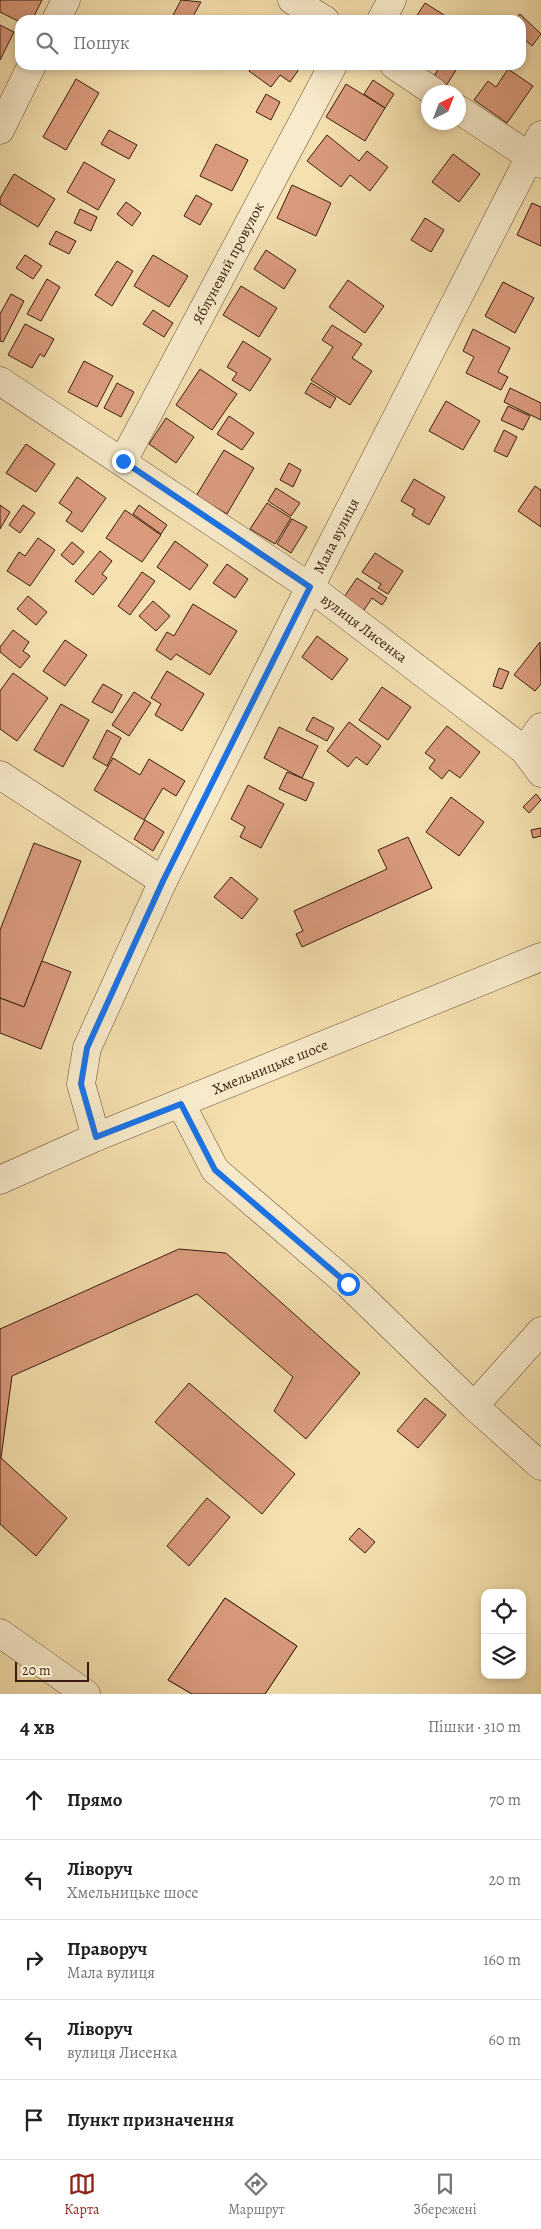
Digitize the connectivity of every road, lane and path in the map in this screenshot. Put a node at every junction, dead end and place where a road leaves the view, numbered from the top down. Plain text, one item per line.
1 (66, 0) edge
2 (292, 0) edge
3 (392, 0) edge
4 (58, 15) edge
5 (317, 15) edge
6 (384, 15) edge
7 (29, 70) edge
8 (331, 70) edge
9 (401, 70) edge
10 (424, 85) edge
11 (3, 113) edge
12 (466, 113) edge
13 (537, 152) edge
14 (0, 381) edge
15 (123, 461) junction
16 (310, 587) junction
17 (541, 727) edge
18 (524, 750) junction
19 (541, 773) edge
20 (0, 775) edge
21 (163, 881) junction
22 (541, 958) edge
23 (181, 1104) junction
24 (96, 1137) junction
25 (0, 1180) edge
26 (541, 1331) edge
27 (474, 1406) junction
28 (541, 1466) edge
29 (0, 1634) edge
30 (86, 1694) edge

1 - 4 street
2 - 5 street
3 - 6 street
7 - 11 street
8 - 15 street, Яблуневий провулок
9 - 10 street
12 - 13 street
13 - 16 street, Мала вулиця
14 - 15 street, вулиця Лисенка
15 - 16 street, вулиця Лисенка
16 - 18 street, вулиця Лисенка
16 - 21 street, Мала вулиця
17 - 18 street
18 - 19 street, вулиця Лисенка
20 - 21 street
21 - 24 street, Мала вулиця
22 - 23 street, Хмельницьке шосе
23 - 24 street, Хмельницьке шосе
23 - 27 street
24 - 25 street, Хмельницьке шосе
26 - 27 street
27 - 28 street
29 - 30 street

